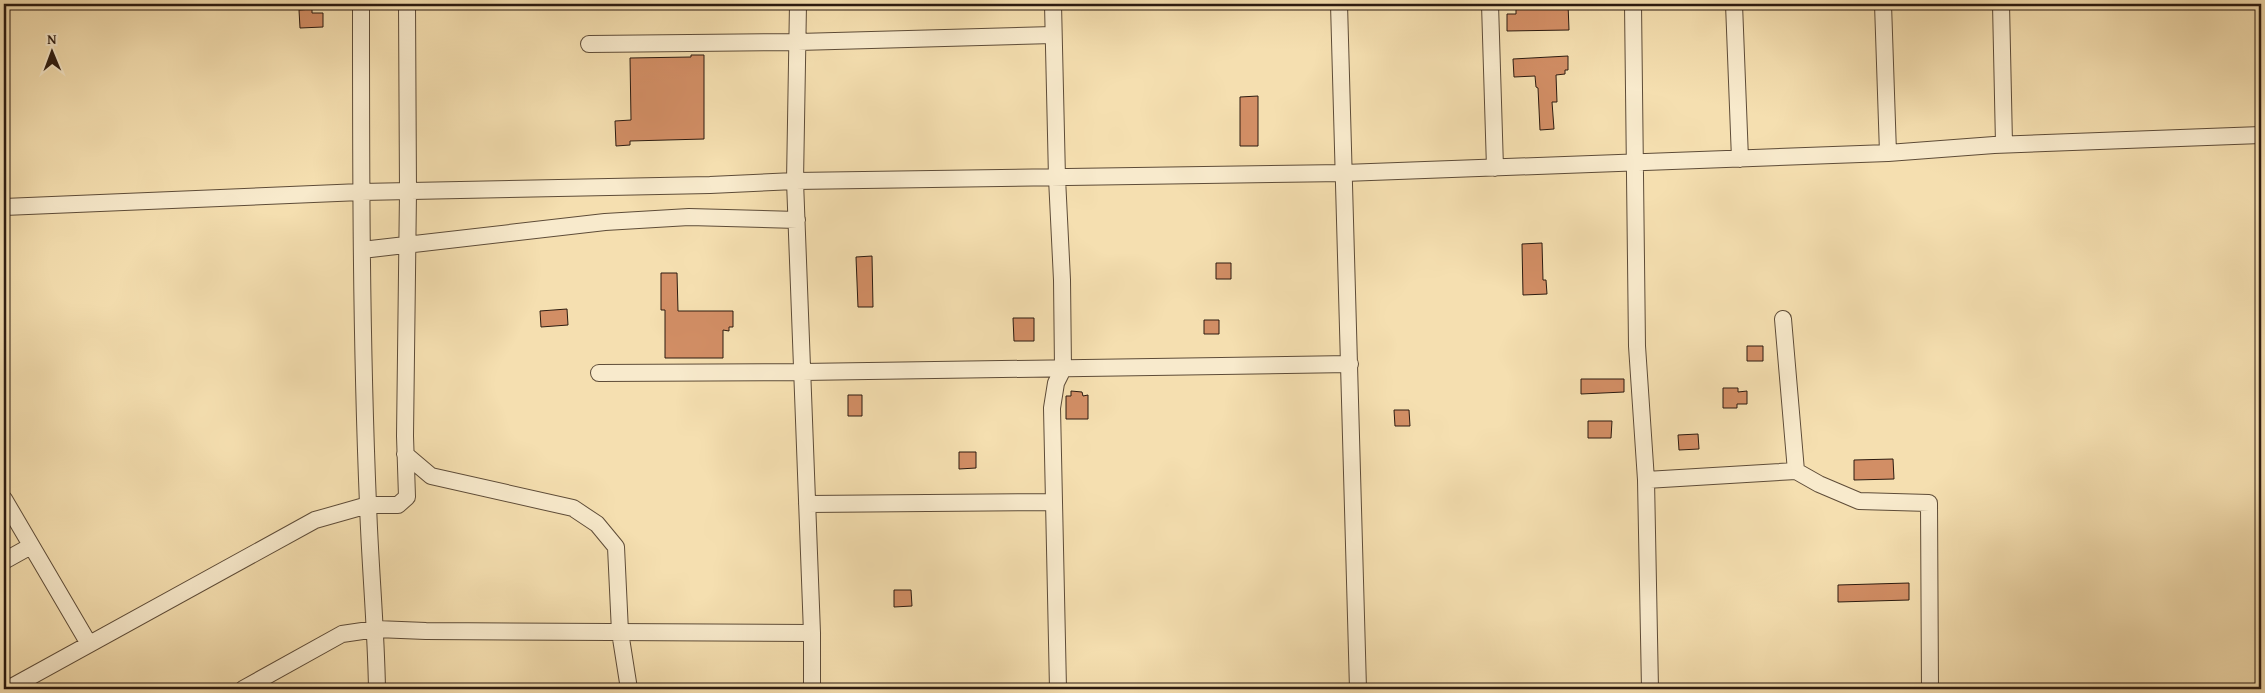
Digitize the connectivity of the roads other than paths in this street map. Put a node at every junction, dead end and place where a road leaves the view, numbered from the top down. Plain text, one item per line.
1 (361, 4) edge
2 (407, 4) edge
3 (798, 4) edge
4 (1052, 4) edge
5 (1339, 4) edge
6 (1490, 4) edge
7 (1633, 4) edge
8 (1734, 4) edge
9 (1883, 4) edge
10 (2000, 4) edge
11 (1053, 35) junction
12 (798, 42) junction
13 (589, 44) dead end
14 (2261, 135) edge
15 (2004, 144) junction
16 (1888, 153) junction
17 (1740, 159) junction
18 (1636, 164) junction
19 (1494, 168) junction
20 (1344, 173) junction
21 (1057, 178) junction
22 (795, 181) junction
23 (361, 192) junction
24 (408, 192) junction
25 (4, 207) edge
26 (797, 220) junction
27 (407, 245) junction
28 (362, 250) junction
29 (1783, 319) dead end
30 (1350, 364) junction
31 (1063, 369) junction
32 (802, 372) junction
33 (599, 373) dead end
34 (405, 454) junction
35 (1796, 471) junction
36 (1646, 480) junction
37 (4, 499) edge
38 (1054, 502) junction
39 (807, 504) junction
40 (368, 505) junction
41 (31, 546) junction
42 (4, 561) edge
43 (376, 629) junction
44 (620, 632) junction
45 (812, 633) junction
46 (89, 644) junction
47 (4, 680) edge
48 (8, 689) edge
49 (243, 689) edge
50 (377, 689) edge
51 (629, 689) edge
52 (812, 689) edge
53 (1058, 689) edge
54 (1358, 689) edge
55 (1650, 689) edge
56 (1930, 689) edge

1 - 23 street
2 - 24 street
3 - 12 street
4 - 11 street
5 - 20 street
6 - 19 street
7 - 18 street
8 - 17 street
9 - 16 street
10 - 15 street
11 - 12 street
11 - 21 street
12 - 13 street
12 - 22 street
14 - 15 street
15 - 16 street
16 - 17 street
17 - 18 street
18 - 19 street
18 - 36 street
19 - 20 street
20 - 21 street
20 - 30 street
21 - 22 street
21 - 31 street
22 - 24 street
22 - 26 street
23 - 24 street
23 - 25 street
23 - 28 street
24 - 27 street
26 - 27 street
26 - 32 street
27 - 28 street
27 - 34 street
28 - 40 street
29 - 35 street
30 - 31 street
30 - 54 street
31 - 32 street
31 - 38 street
32 - 33 street
32 - 39 street
34 - 40 street
34 - 44 street
35 - 36 street
35 - 56 street
36 - 55 street
37 - 41 street
38 - 39 street
38 - 53 street
39 - 45 street
40 - 43 street
40 - 46 street
41 - 42 street
41 - 46 street
43 - 44 street
43 - 49 street
43 - 50 street
44 - 45 street
44 - 51 street
45 - 52 street
46 - 48 street
47 - 48 street

